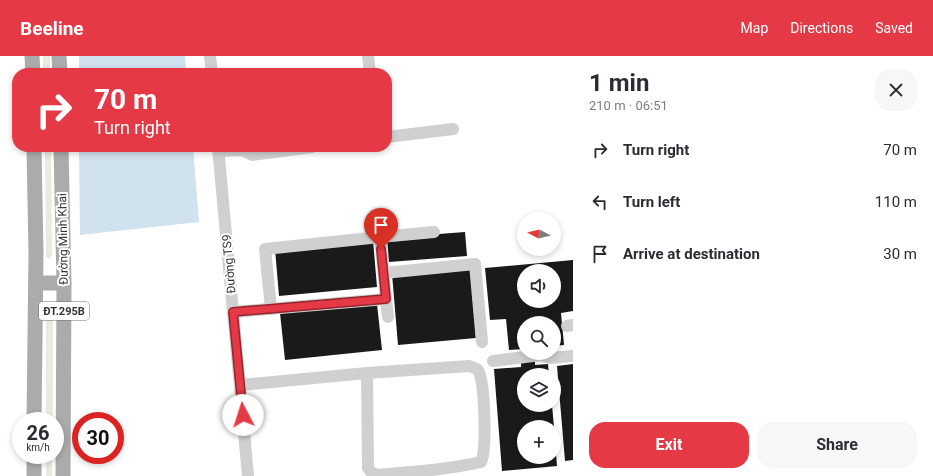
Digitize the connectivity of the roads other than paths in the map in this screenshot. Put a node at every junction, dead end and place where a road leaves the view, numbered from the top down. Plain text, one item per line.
1 (32, 56) edge
2 (59, 56) edge
3 (210, 56) edge
4 (368, 56) edge
5 (32, 68) edge
6 (60, 68) edge
7 (211, 68) edge
8 (369, 68) edge
9 (453, 129) dead end
10 (392, 136) edge
11 (34, 152) edge
12 (61, 152) edge
13 (219, 152) edge
14 (246, 152) edge
15 (274, 152) edge
16 (434, 232) dead end
17 (380, 237) junction
18 (384, 273) junction
19 (36, 283) junction
20 (64, 283) junction
21 (386, 299) junction
22 (271, 309) junction
23 (233, 312) junction
24 (388, 317) dead end
25 (482, 342) dead end
26 (573, 356) edge
27 (493, 361) dead end
28 (367, 373) junction
29 (240, 385) junction
30 (34, 412) edge
31 (34, 464) edge
32 (34, 476) edge
33 (63, 476) edge
34 (248, 476) edge

1 - 5 main road
2 - 6 main road
3 - 7 street
4 - 8 street
9 - 10 street
11 - 19 main road, ĐT.295B
12 - 20 main road, Đường Minh Khai / ĐT.295B
13 - 23 street, Đường TS9
14 - 15 street
16 - 17 street
17 - 18 street
17 - 22 street
18 - 21 street
18 - 25 street
19 - 20 main road
19 - 30 main road, ĐT.295B
20 - 33 main road, Đường Minh Khai / ĐT.295B
21 - 22 street
21 - 24 street
22 - 23 street
23 - 29 street, Đường TS9
26 - 27 street
28 - 28 street
28 - 29 street
29 - 34 street, Đường TS9
31 - 32 main road

